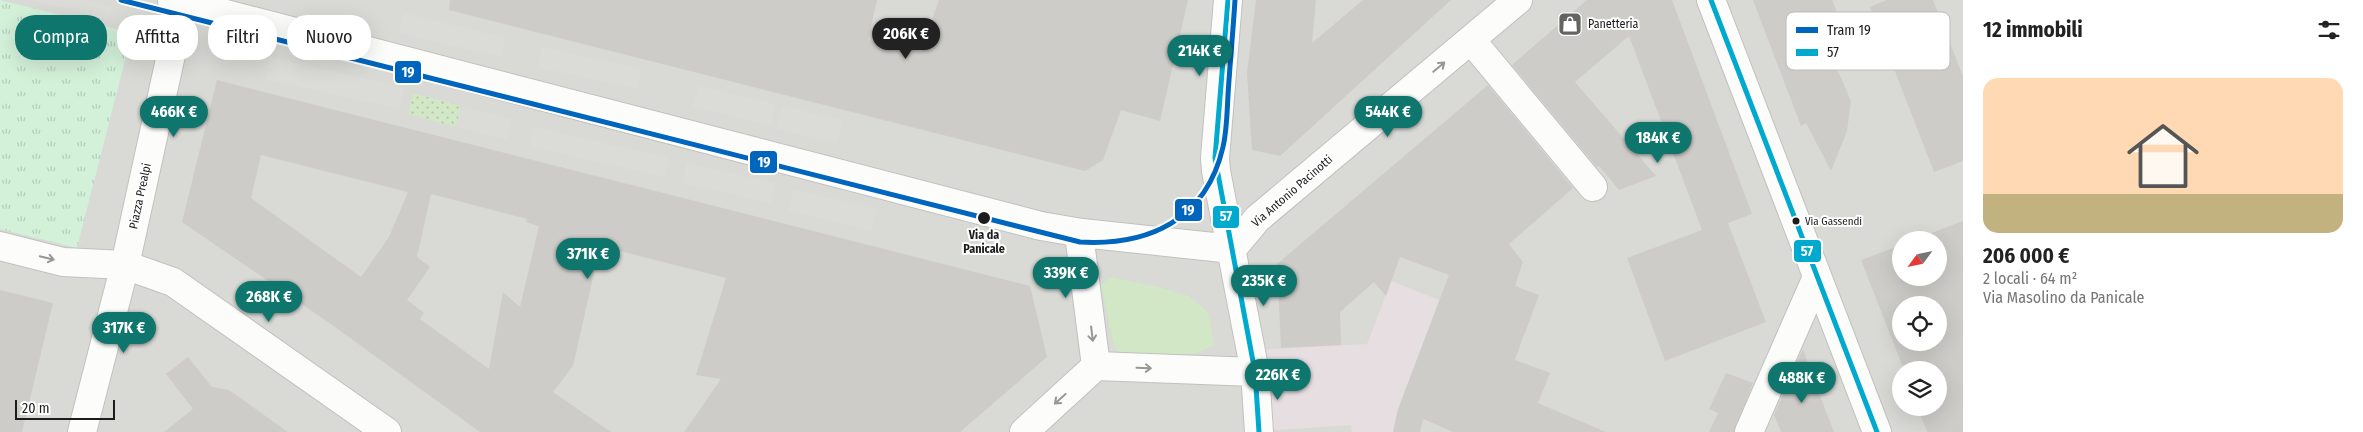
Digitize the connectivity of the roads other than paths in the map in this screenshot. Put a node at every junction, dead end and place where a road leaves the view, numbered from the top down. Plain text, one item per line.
1 (1228, 0) edge
2 (1518, 0) edge
3 (1711, 0) edge
4 (179, 1) edge
5 (1471, 40) junction
6 (1593, 187) dead end
7 (1082, 234) junction
8 (0, 246) edge
9 (1232, 249) junction
10 (125, 265) junction
11 (1817, 277) junction
12 (1096, 366) junction
13 (1255, 372) junction
14 (82, 432) edge
15 (387, 432) edge
16 (1024, 432) edge
17 (1259, 432) edge
18 (1749, 432) edge
19 (1877, 432) edge

1 - 9 street
2 - 5 street, Via Antonio Pacinotti
3 - 11 street
4 - 7 street
4 - 10 street, Piazza Prealpi
5 - 6 street
9 -> 5 street, Via Antonio Pacinotti
7 - 9 street
7 -> 12 street
8 -> 10 street
9 - 13 street
10 - 14 street, Piazza Prealpi
10 - 15 street
11 - 18 street
11 - 19 street
12 -> 13 street
12 -> 16 street
13 - 17 street

